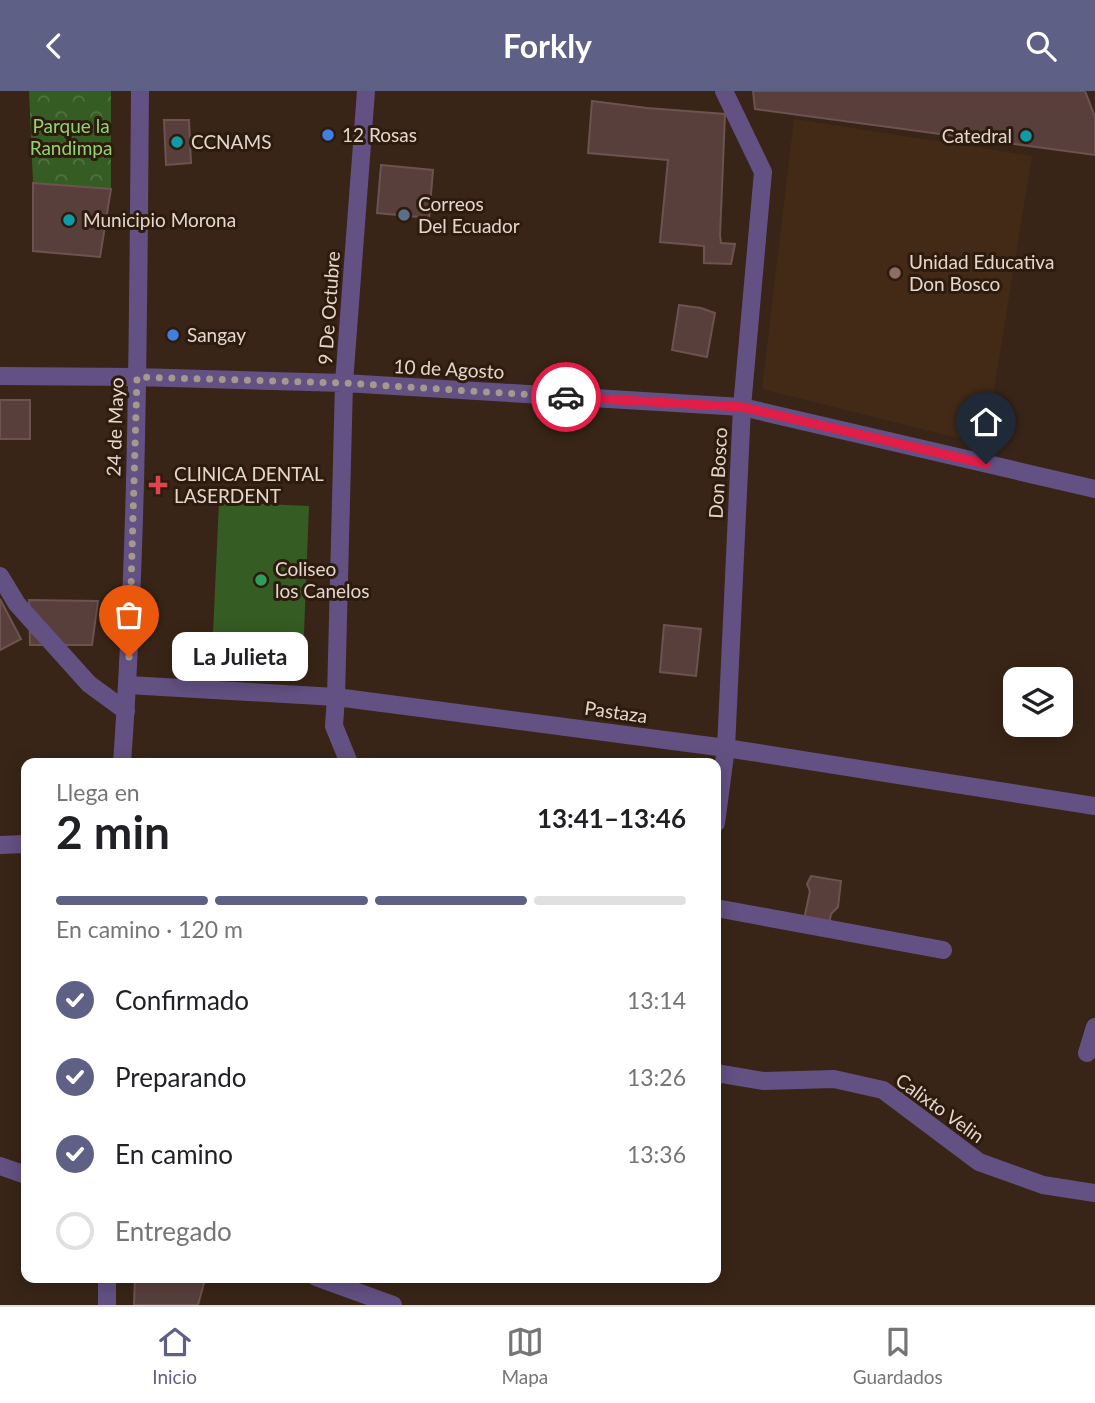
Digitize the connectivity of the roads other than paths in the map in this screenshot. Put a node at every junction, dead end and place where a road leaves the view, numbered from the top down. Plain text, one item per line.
1 (140, 91) edge
2 (366, 91) edge
3 (724, 91) edge
4 (0, 376) edge
5 (137, 377) junction
6 (344, 383) junction
7 (742, 407) junction
8 (1095, 489) edge
9 (0, 576) edge
10 (128, 685) junction
11 (336, 697) junction
12 (126, 711) junction
13 (726, 748) junction
14 (122, 758) edge
15 (347, 758) edge
16 (721, 786) edge
17 (1095, 806) edge
18 (0, 845) edge
19 (21, 845) edge
20 (721, 909) edge
21 (943, 950) dead end
22 (1095, 1027) edge
23 (1087, 1053) dead end
24 (721, 1074) edge
25 (0, 1166) edge
26 (21, 1173) edge
27 (1095, 1193) edge
28 (107, 1283) edge
29 (332, 1283) edge
30 (107, 1305) edge
31 (393, 1305) edge

1 - 5 street, 24 de Mayo
2 - 6 street, 9 De Octubre
3 - 7 street, Don Bosco
4 - 5 street, 10 de Agosto
5 - 6 street, 10 de Agosto
5 - 10 street, 24 de Mayo
6 - 7 street, 10 de Agosto
6 - 11 street, 9 De Octubre
7 - 8 street, 10 de Agosto
7 - 13 street, Don Bosco
9 - 12 street
10 - 11 street, Pastaza
10 - 12 street, 24 de Mayo
11 - 13 street, Pastaza
11 - 15 street
12 - 14 street, 24 de Mayo
13 - 16 street, Don Bosco
13 - 17 street, Pastaza
18 - 19 street
20 - 21 street
22 - 23 street
24 - 27 street, Calixto Velin
25 - 26 street
28 - 30 street
29 - 31 street

